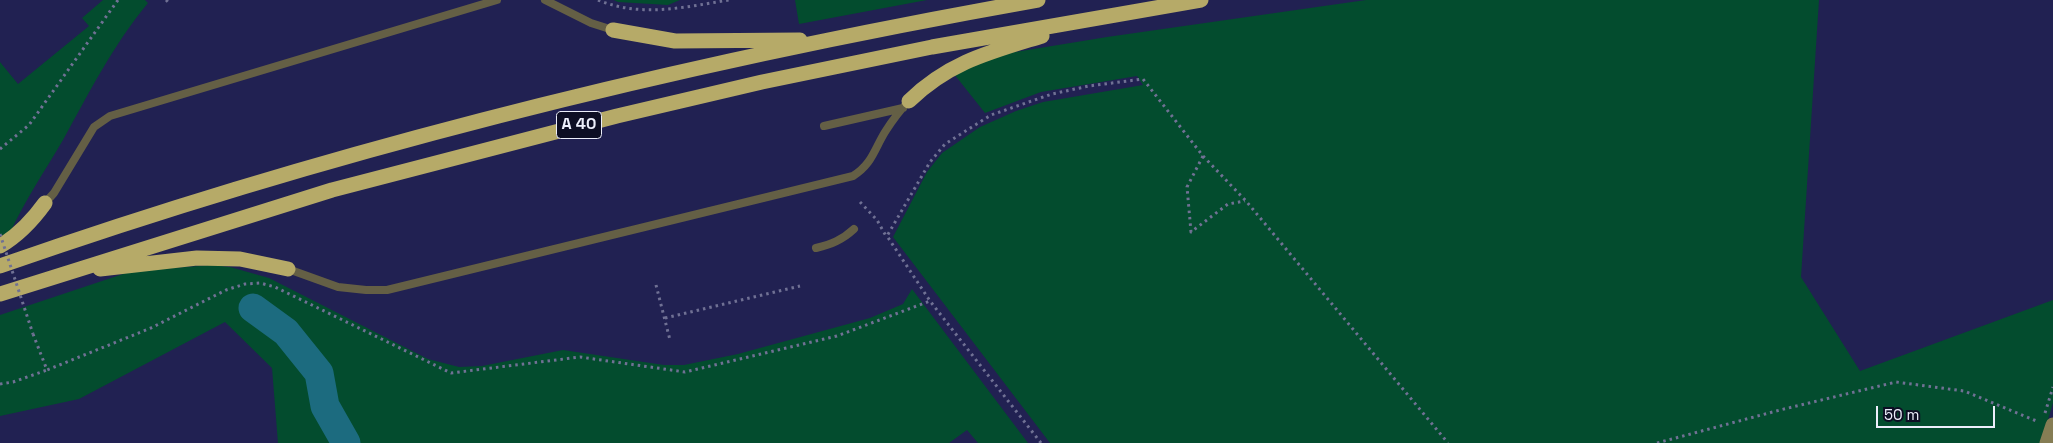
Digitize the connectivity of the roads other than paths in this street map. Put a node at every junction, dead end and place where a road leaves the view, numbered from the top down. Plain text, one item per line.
1 (497, 0) edge
2 (545, 0) edge
3 (1038, 0) edge
4 (1201, 0) edge
5 (1105, 16) junction
6 (613, 30) joint
7 (837, 38) junction
8 (906, 104) junction
9 (824, 126) dead end
10 (46, 204) joint
11 (854, 228) dead end
12 (0, 246) edge
13 (816, 248) dead end
14 (0, 266) edge
15 (288, 269) joint
16 (63, 273) junction
17 (0, 294) edge
18 (2047, 424) edge
19 (2047, 443) edge

1 - 10 lane
2 - 6 lane
3 - 7 highway, A 40
4 - 5 highway, A 40
5 - 8 highway
5 - 16 highway, A 40
6 - 7 highway
7 - 14 highway, A 40
8 - 9 lane
8 - 15 lane
10 - 12 highway
11 - 13 lane
15 - 16 highway
16 - 17 highway, A 40
18 - 19 main road

